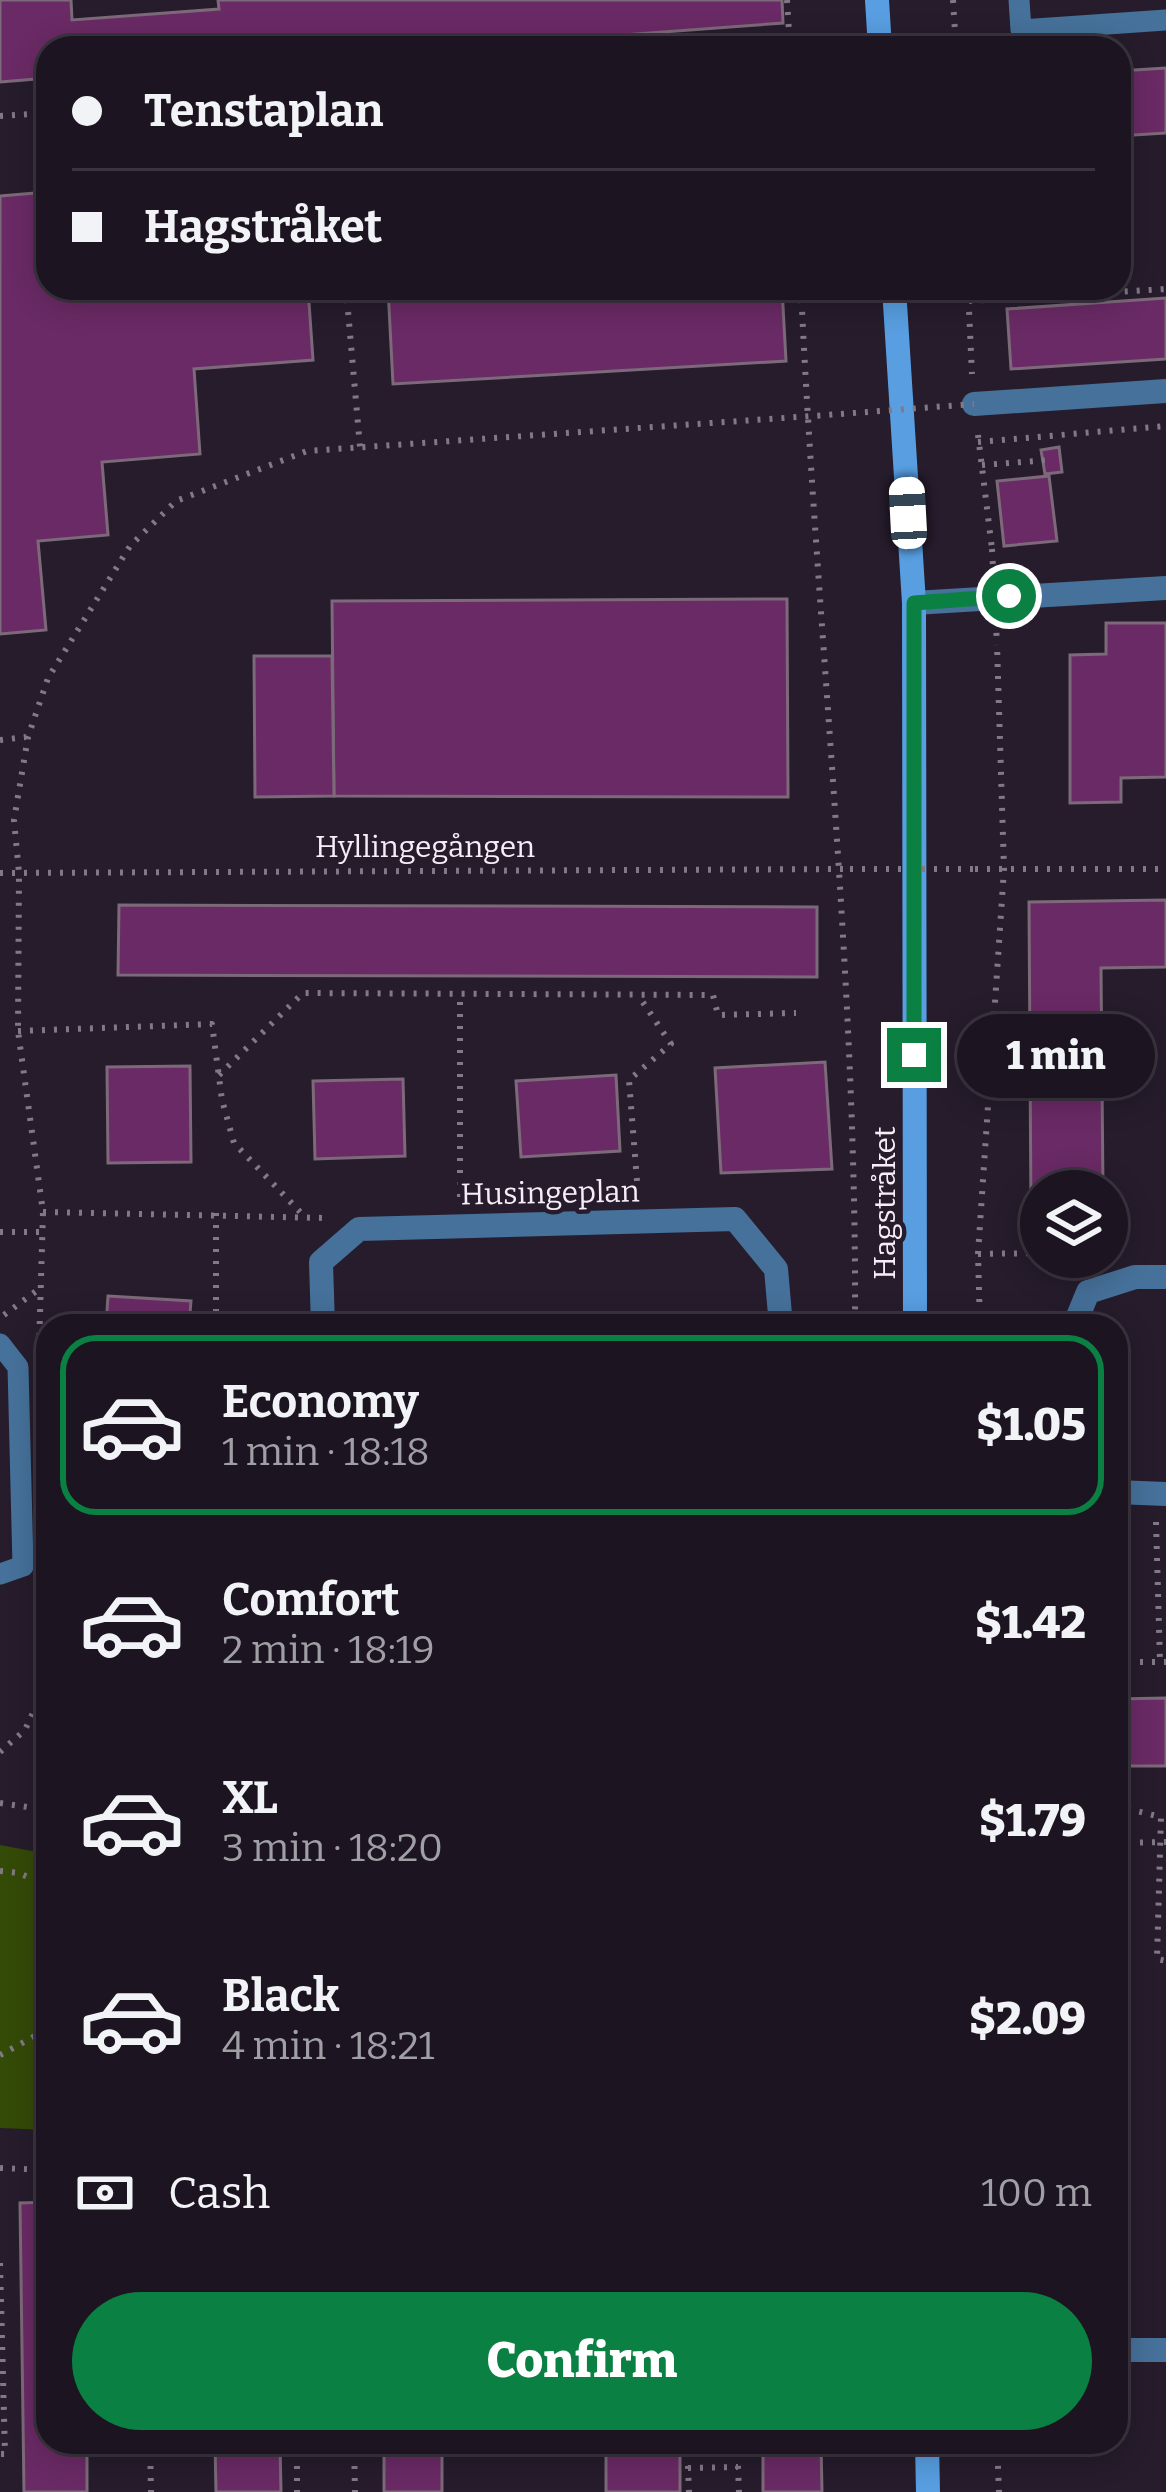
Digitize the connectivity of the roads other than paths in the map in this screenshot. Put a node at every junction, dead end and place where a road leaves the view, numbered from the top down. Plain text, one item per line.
1 (877, 0) edge
2 (1019, 0) edge
3 (1166, 20) edge
4 (879, 36) edge
5 (896, 300) edge
6 (1166, 391) edge
7 (974, 404) road end
8 (1166, 588) edge
9 (914, 603) junction
10 (1166, 1277) edge
11 (322, 1314) edge
12 (780, 1314) edge
13 (915, 1314) edge
14 (1079, 1314) edge
15 (0, 1344) edge
16 (1128, 1493) edge
17 (1161, 1494) edge
18 (0, 1574) edge
19 (1128, 2350) edge
20 (1166, 2350) edge
21 (927, 2454) edge
22 (928, 2492) edge

1 - 4 street
2 - 3 lane
5 - 9 street, Hagstråket
6 - 7 street
8 - 9 street
9 - 13 street, Hagstråket
10 - 14 street
11 - 12 street, Husingeplan
15 - 18 lane
16 - 17 street
19 - 20 street
21 - 22 street

